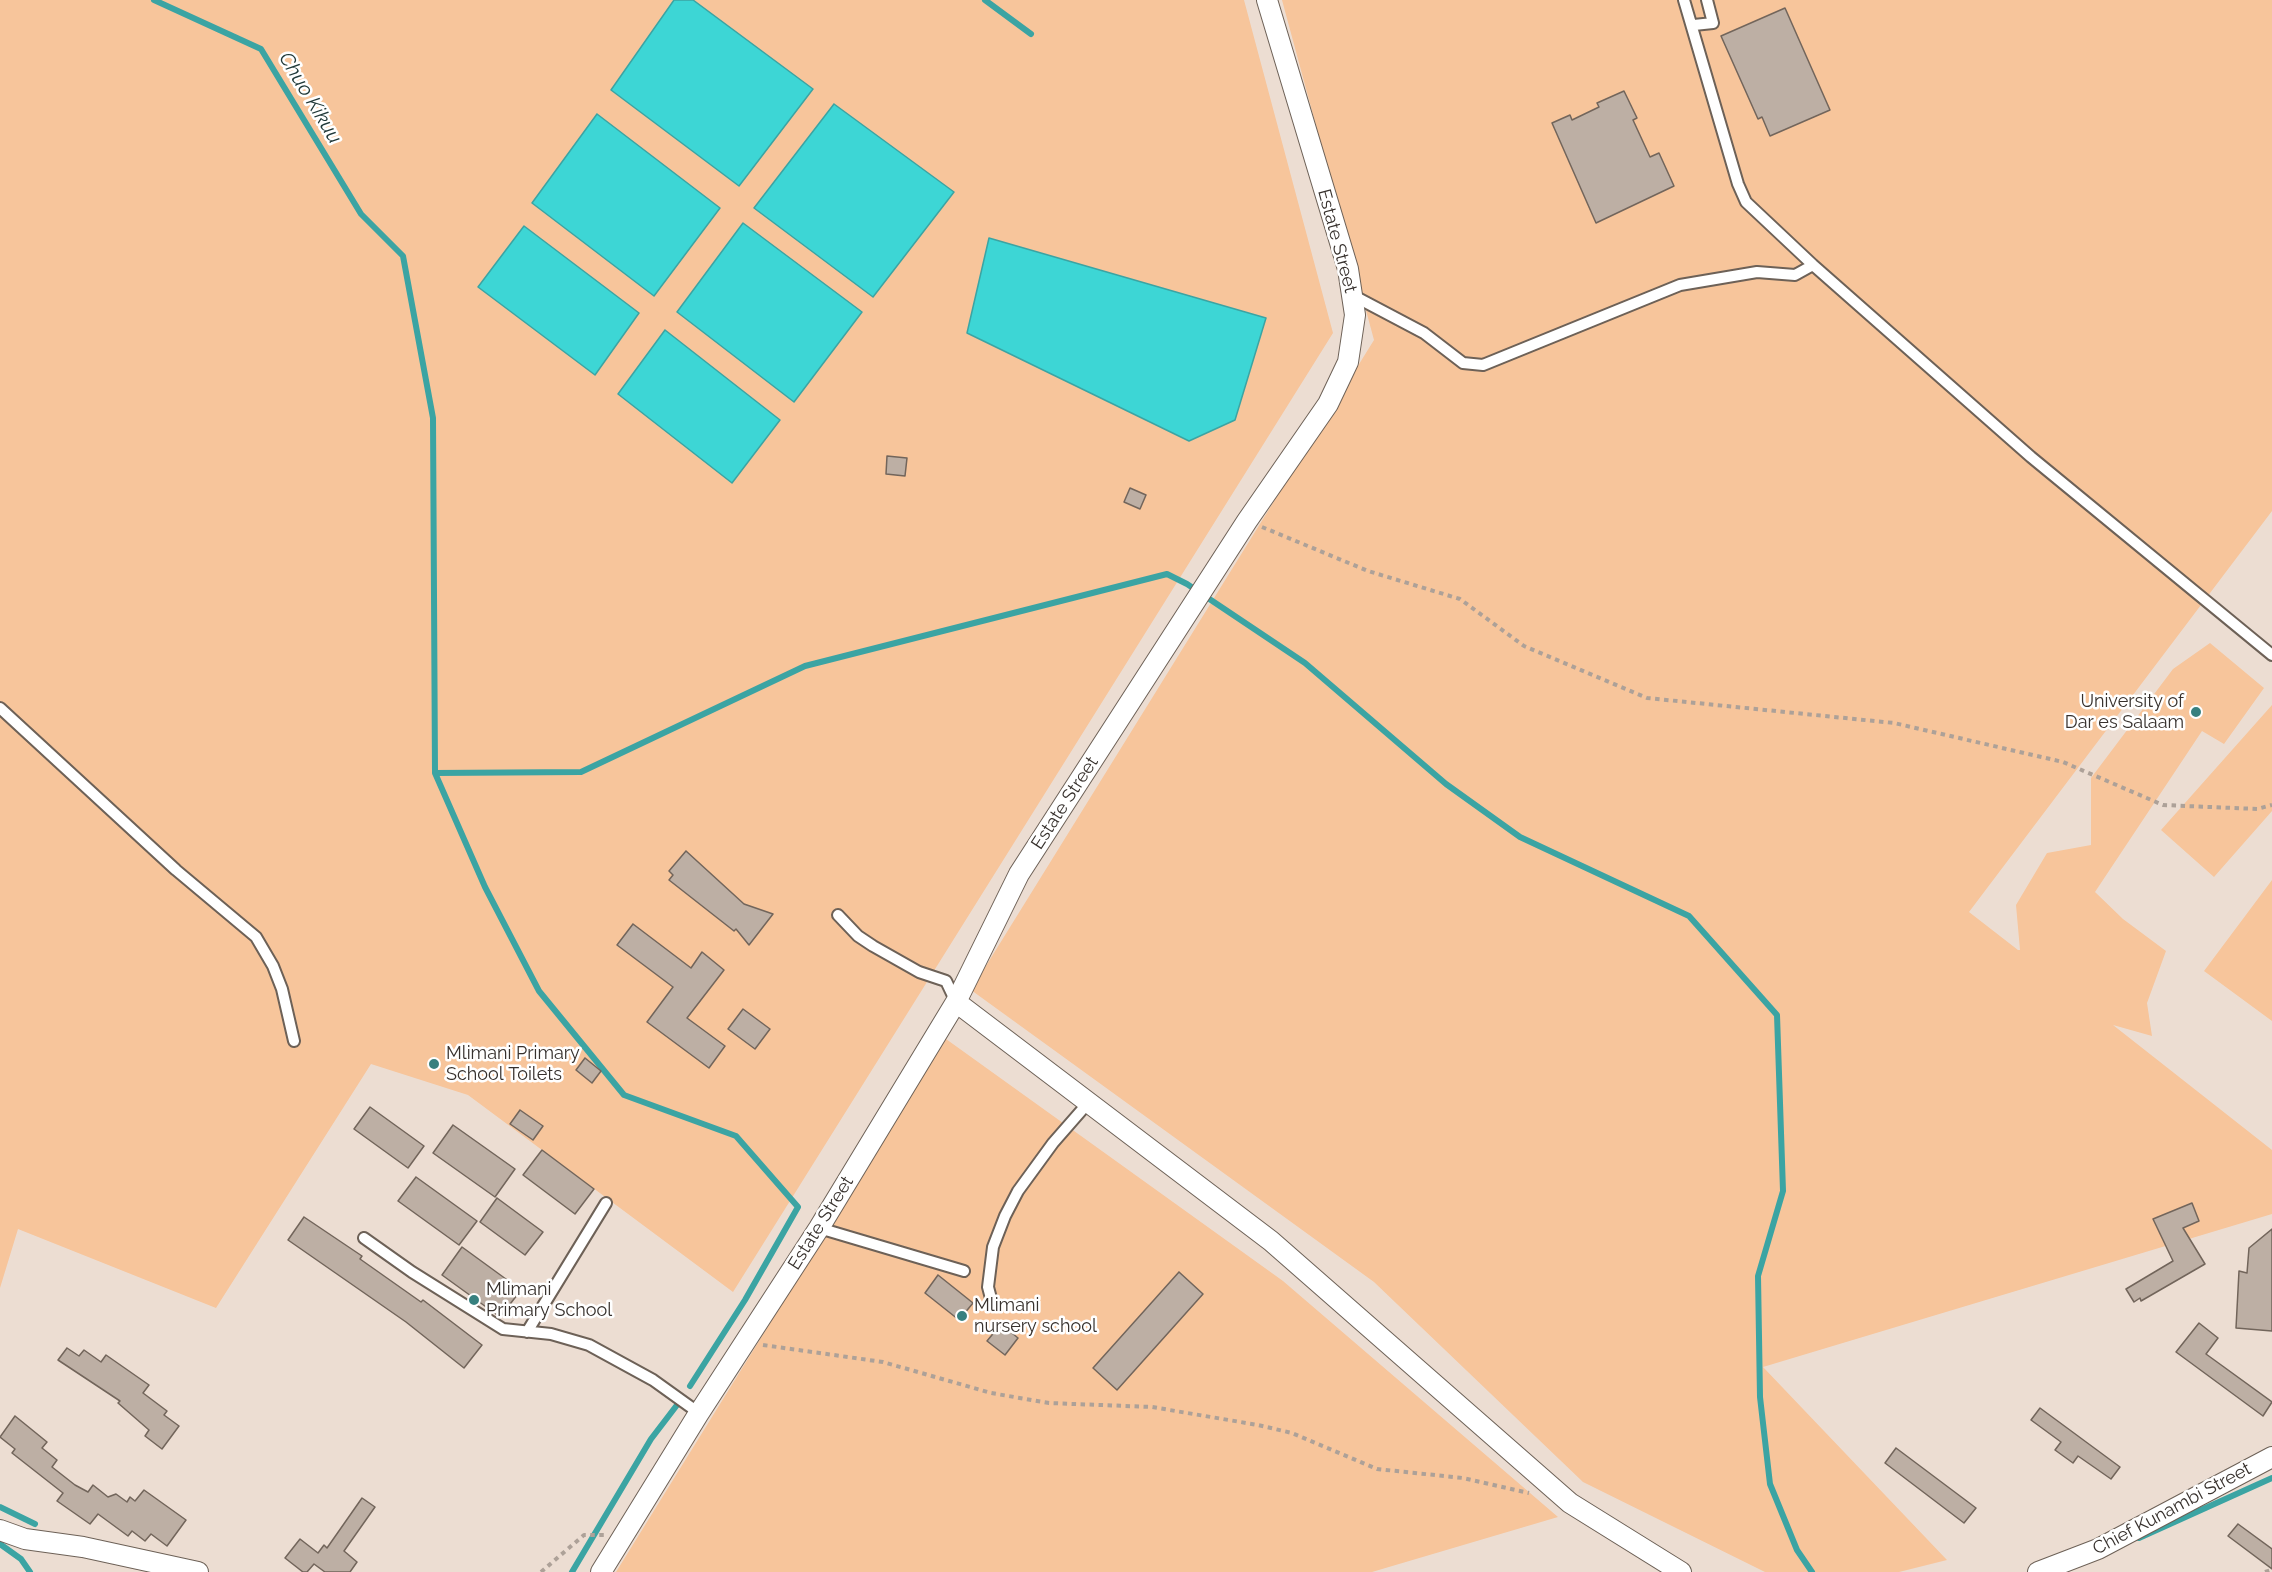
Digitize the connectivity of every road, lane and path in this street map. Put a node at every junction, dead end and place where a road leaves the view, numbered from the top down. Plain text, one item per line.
1 (1267, 0) edge
2 (1684, 0) edge
3 (1707, 0) edge
4 (1694, 25) junction
5 (1813, 265) junction
6 (1352, 295) junction
7 (1247, 521) junction
8 (2272, 655) edge
9 (0, 708) edge
10 (2272, 805) edge
11 (838, 915) dead end
12 (956, 1002) junction
13 (294, 1041) dead end
14 (1088, 1103) junction
15 (606, 1203) dead end
16 (819, 1228) junction
17 (364, 1238) dead end
18 (964, 1271) dead end
19 (993, 1306) dead end
20 (527, 1332) junction
21 (745, 1342) junction
22 (699, 1413) junction
23 (2272, 1457) edge
24 (1538, 1495) dead end
25 (0, 1530) edge
26 (622, 1534) junction
27 (2271, 1570) edge
28 (198, 1572) edge
29 (541, 1572) edge
30 (601, 1572) edge
31 (1680, 1572) edge
32 (2037, 1572) edge
33 (2265, 1572) edge

1 - 6 street, Estate Street
2 - 4 lane
3 - 4 lane
4 - 5 lane
5 - 6 lane
5 - 8 lane
6 - 7 street, Estate Street
7 - 10 path
7 - 12 street, Estate Street
9 - 13 lane
11 - 12 lane
12 - 14 street
12 - 16 street, Estate Street
14 - 19 lane
14 - 31 street
15 - 20 lane
16 - 18 lane
16 - 21 street, Estate Street
17 - 20 lane
20 - 22 lane
21 - 22 street, Estate Street
21 - 24 path
22 - 26 street, Estate Street
23 - 32 street, Chief Kunambi Street
25 - 28 street
26 - 29 path
26 - 30 street, Estate Street
27 - 33 path

